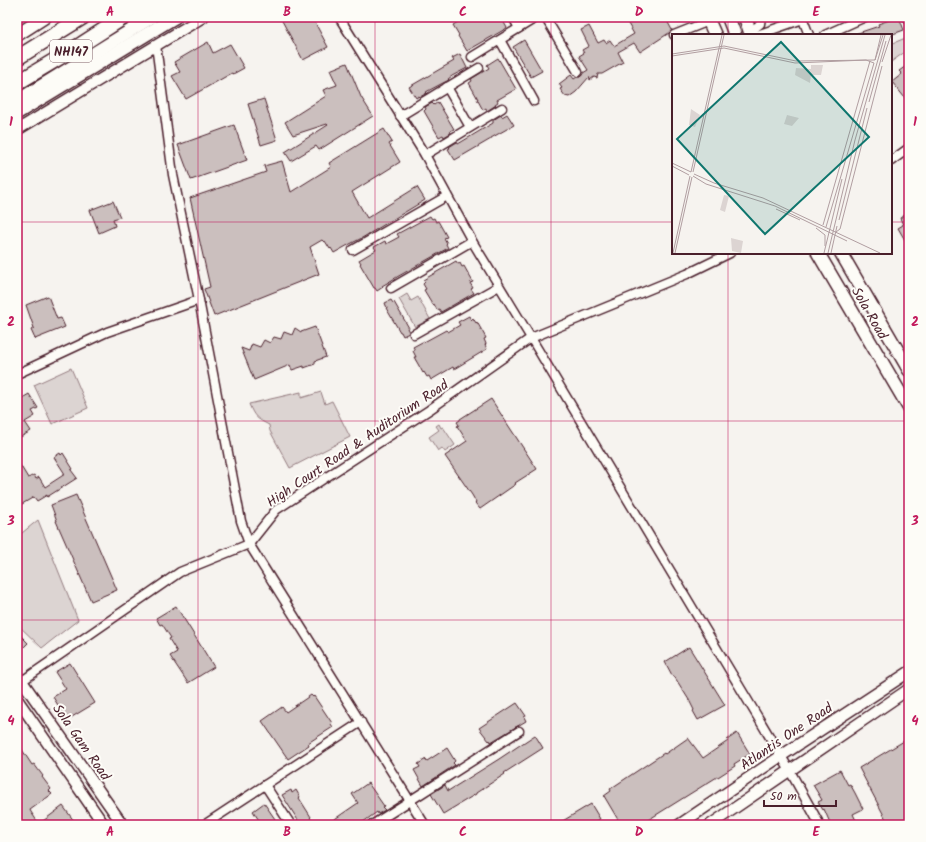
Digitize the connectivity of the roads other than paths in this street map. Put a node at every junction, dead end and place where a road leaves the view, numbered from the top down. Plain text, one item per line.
1 (45, 17) edge
2 (83, 17) edge
3 (124, 17) edge
4 (152, 17) edge
5 (175, 17) edge
6 (203, 17) edge
7 (339, 17) edge
8 (513, 17) edge
9 (537, 17) edge
10 (545, 17) edge
11 (728, 17) edge
12 (744, 17) edge
13 (761, 17) edge
14 (865, 17) edge
15 (802, 18) edge
16 (708, 19) edge
17 (519, 28) junction
18 (675, 34) edge
19 (715, 34) edge
20 (735, 34) edge
21 (753, 34) edge
22 (809, 34) edge
23 (826, 34) edge
24 (17, 35) edge
25 (500, 40) junction
26 (156, 45) junction
27 (472, 57) dead end
28 (17, 58) edge
29 (479, 68) dead end
30 (578, 72) dead end
31 (17, 83) edge
32 (447, 88) junction
33 (17, 101) edge
34 (534, 101) dead end
35 (502, 108) dead end
36 (17, 113) edge
37 (400, 116) junction
38 (470, 127) junction
39 (17, 130) edge
40 (909, 148) edge
41 (424, 155) junction
42 (892, 160) edge
43 (447, 196) junction
44 (472, 241) junction
45 (353, 250) dead end
46 (728, 254) edge
47 (819, 254) edge
48 (842, 254) edge
49 (499, 286) junction
50 (391, 288) dead end
51 (199, 300) junction
52 (414, 334) dead end
53 (531, 338) junction
54 (909, 370) edge
55 (17, 374) edge
56 (909, 408) edge
57 (249, 544) junction
58 (909, 672) edge
59 (19, 680) edge
60 (909, 689) edge
61 (17, 700) edge
62 (361, 722) junction
63 (519, 731) dead end
64 (781, 756) junction
65 (790, 771) junction
66 (265, 785) junction
67 (410, 801) junction
68 (104, 825) edge
69 (123, 825) edge
70 (204, 825) edge
71 (291, 825) edge
72 (372, 825) edge
73 (425, 825) edge
74 (679, 825) edge
75 (710, 825) edge
76 (820, 825) edge

1 - 24 main road
2 - 28 highway, NH147
3 - 31 highway, NH147
4 - 33 main road
5 - 36 main road
6 - 26 street
7 - 37 street
8 - 17 street
9 - 17 street
10 - 30 street
11 - 20 main road
12 - 21 main road
13 - 21 street
14 - 23 street
15 - 21 street
15 - 22 street
16 - 18 street
16 - 19 main road
17 - 25 street
25 - 27 street
25 - 34 street
26 - 39 street
26 - 51 street
29 - 32 street
32 - 37 street
32 - 38 street
35 - 38 street
37 - 41 street
38 - 41 street
40 - 42 street
41 - 43 street
43 - 44 street
43 - 45 street
44 - 49 street
44 - 50 street
46 - 53 street, High Court Road & Auditorium Road
47 - 56 main road, Sola Road
48 - 54 main road, Sola Road
49 - 52 street
49 - 53 street
51 - 55 street
51 - 57 street
53 - 57 street, High Court Road & Auditorium Road
53 - 64 street
57 - 59 street, High Court Road & Auditorium Road
57 - 62 street
58 - 64 street, Atlantis One Road
59 - 69 street, Sola Gam Road
60 - 65 street
61 - 68 street, Sola Gam Road
62 - 66 street
62 - 67 street
63 - 67 street
64 - 65 street
64 - 74 street, Atlantis One Road
65 - 75 street
65 - 76 street
66 - 70 street
66 - 71 street
67 - 72 street
67 - 73 street

